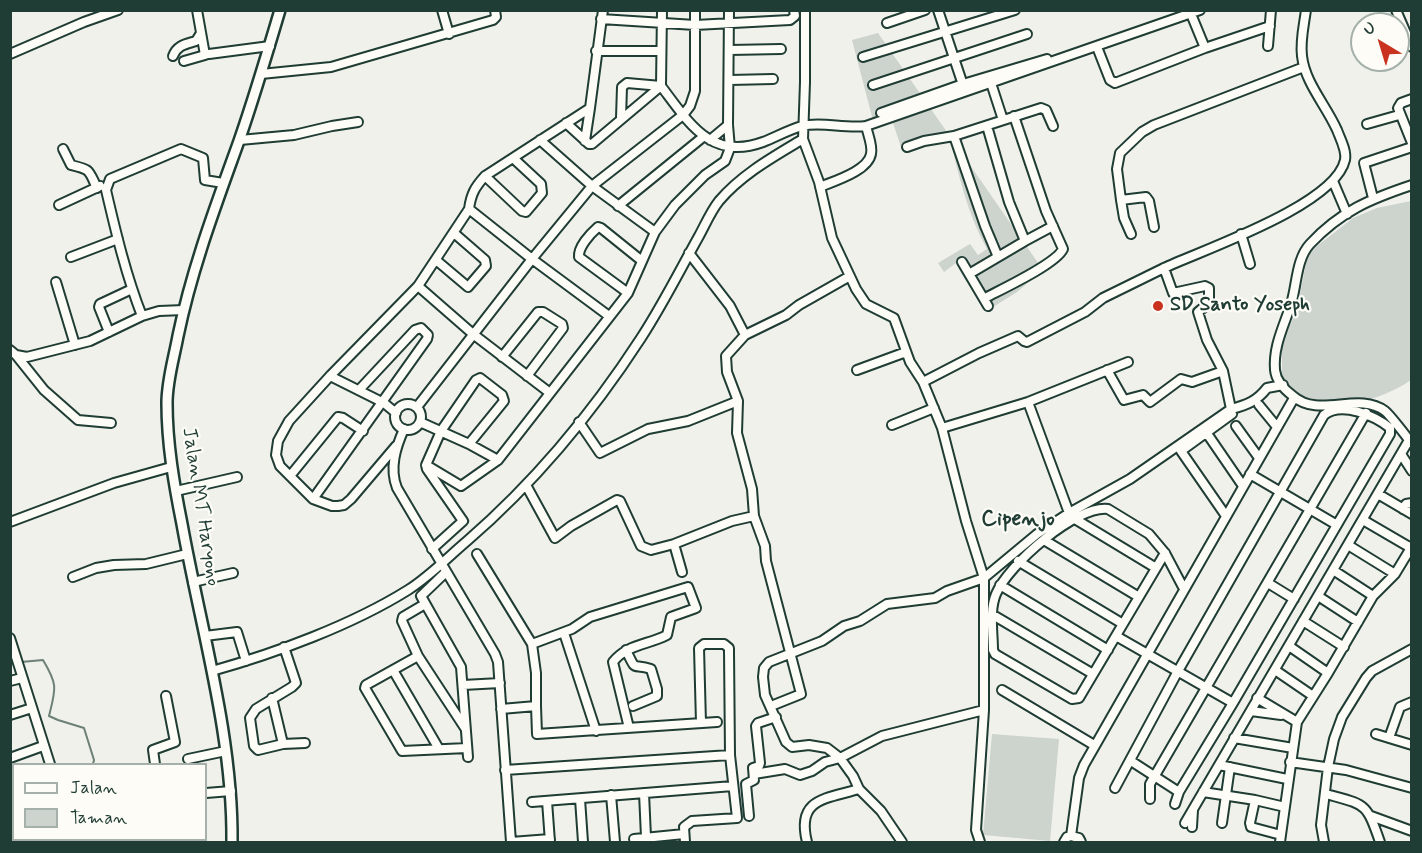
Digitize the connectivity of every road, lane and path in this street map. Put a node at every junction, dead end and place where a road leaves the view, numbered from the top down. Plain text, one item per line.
1 (118, 10) edge
2 (197, 10) edge
3 (280, 10) edge
4 (442, 10) edge
5 (495, 10) edge
6 (662, 10) edge
7 (695, 10) edge
8 (729, 10) edge
9 (805, 10) edge
10 (925, 10) edge
11 (938, 10) edge
12 (1016, 10) edge
13 (1200, 10) edge
14 (1271, 10) edge
15 (1306, 10) edge
16 (1396, 10) edge
17 (794, 13) edge
18 (1191, 14) junction
19 (602, 15) edge
20 (662, 22) junction
21 (887, 22) dead end
22 (729, 23) junction
23 (694, 25) junction
24 (1270, 26) junction
25 (945, 32) junction
26 (201, 33) junction
27 (449, 34) junction
28 (1027, 34) dead end
29 (270, 46) junction
30 (1268, 46) dead end
31 (1097, 47) junction
32 (1412, 47) edge
33 (1205, 48) junction
34 (781, 49) dead end
35 (729, 50) junction
36 (596, 51) junction
37 (661, 51) junction
38 (10, 54) edge
39 (209, 54) dead end
40 (173, 56) dead end
41 (863, 57) dead end
42 (954, 58) junction
43 (1047, 59) dead end
44 (184, 60) dead end
45 (1304, 67) junction
46 (261, 74) junction
47 (773, 79) dead end
48 (730, 80) junction
49 (991, 83) junction
50 (873, 85) dead end
51 (661, 86) junction
52 (964, 88) junction
53 (1412, 99) edge
54 (590, 108) junction
55 (881, 113) dead end
56 (682, 115) junction
57 (1399, 115) junction
58 (1014, 116) junction
59 (621, 118) junction
60 (1003, 120) junction
61 (358, 122) dead end
62 (566, 123) junction
63 (1367, 124) dead end
64 (728, 125) junction
65 (804, 125) junction
66 (866, 126) junction
67 (987, 126) junction
68 (1053, 126) dead end
69 (954, 136) junction
70 (706, 139) junction
71 (802, 139) junction
72 (240, 140) junction
73 (540, 140) junction
74 (585, 141) junction
75 (1412, 145) edge
76 (907, 147) dead end
77 (730, 148) junction
78 (63, 149) dead end
79 (513, 158) junction
80 (485, 176) junction
81 (109, 181) junction
82 (1333, 181) junction
83 (224, 183) junction
84 (1412, 185) edge
85 (592, 186) junction
86 (820, 187) junction
87 (97, 188) junction
88 (1373, 198) junction
89 (1121, 200) junction
90 (59, 205) dead end
91 (618, 206) junction
92 (470, 209) junction
93 (1347, 214) junction
94 (1053, 226) junction
95 (1154, 227) dead end
96 (655, 232) junction
97 (454, 234) junction
98 (1131, 234) dead end
99 (1241, 234) junction
100 (118, 240) junction
101 (1025, 241) junction
102 (689, 253) junction
103 (999, 256) junction
104 (71, 257) dead end
105 (532, 259) junction
106 (436, 260) junction
107 (642, 261) junction
108 (962, 262) dead end
109 (1250, 264) dead end
110 (1164, 268) junction
111 (969, 274) junction
112 (850, 276) junction
113 (56, 282) dead end
114 (418, 285) junction
115 (132, 289) junction
116 (628, 293) junction
117 (184, 310) junction
118 (142, 316) junction
119 (609, 316) junction
120 (109, 332) junction
121 (473, 334) junction
122 (746, 335) junction
123 (75, 345) junction
124 (906, 352) junction
125 (13, 353) edge
126 (502, 357) junction
127 (1128, 362) dead end
128 (857, 370) dead end
129 (1107, 370) junction
130 (1223, 371) junction
131 (330, 376) junction
132 (527, 376) junction
133 (923, 382) junction
134 (1283, 386) junction
135 (359, 390) junction
136 (550, 393) junction
137 (1294, 398) junction
138 (738, 401) junction
139 (1028, 402) junction
140 (384, 403) junction
141 (1259, 405) dead end
142 (417, 407) junction
143 (934, 408) junction
144 (1232, 412) junction
145 (396, 413) junction
146 (1366, 413) junction
147 (420, 422) junction
148 (579, 422) junction
149 (111, 423) dead end
150 (892, 424) dead end
151 (1236, 426) dead end
152 (942, 428) junction
153 (1277, 428) junction
154 (404, 429) junction
155 (363, 431) junction
156 (441, 431) junction
157 (1206, 432) junction
158 (1410, 441) edge
159 (469, 444) junction
160 (396, 446) junction
161 (1401, 454) junction
162 (1259, 458) junction
163 (498, 460) junction
164 (426, 465) junction
165 (171, 467) junction
166 (1412, 471) edge
167 (1250, 474) junction
168 (290, 476) junction
169 (237, 477) dead end
170 (526, 485) junction
171 (1243, 486) junction
172 (176, 491) junction
173 (1281, 492) junction
174 (1378, 494) junction
175 (313, 499) junction
176 (1412, 503) edge
177 (1310, 509) junction
178 (1403, 509) junction
179 (1412, 514) edge
180 (754, 516) junction
181 (1072, 516) junction
182 (1226, 516) junction
183 (1363, 520) junction
184 (10, 522) edge
185 (1337, 525) junction
186 (1044, 540) junction
187 (674, 544) junction
188 (1348, 545) junction
189 (1411, 547) edge
190 (432, 549) junction
191 (1165, 553) junction
192 (187, 554) junction
193 (477, 554) dead end
194 (1018, 561) junction
195 (442, 564) junction
196 (1156, 567) junction
197 (1333, 570) junction
198 (446, 572) junction
199 (682, 572) dead end
200 (234, 573) dead end
201 (1395, 574) junction
202 (73, 577) dead end
203 (984, 578) junction
204 (193, 582) junction
205 (1268, 583) junction
206 (1000, 585) junction
207 (1184, 589) junction
208 (1318, 596) junction
209 (1373, 596) junction
210 (1139, 597) junction
211 (1294, 599) junction
212 (425, 604) junction
213 (993, 615) junction
214 (1303, 621) junction
215 (1358, 622) junction
216 (1123, 624) junction
217 (564, 633) junction
218 (206, 636) junction
219 (1116, 636) junction
220 (10, 638) edge
221 (532, 644) junction
222 (1289, 646) junction
223 (284, 647) junction
224 (1344, 647) junction
225 (1412, 649) edge
226 (627, 650) junction
227 (1108, 650) junction
228 (789, 654) junction
229 (1147, 654) junction
230 (418, 656) junction
231 (246, 662) junction
232 (393, 670) junction
233 (1275, 670) junction
234 (212, 671) junction
235 (1178, 671) junction
236 (1329, 673) junction
237 (1094, 674) junction
238 (21, 678) junction
239 (10, 681) edge
240 (500, 683) junction
241 (463, 685) junction
242 (1206, 687) junction
243 (1002, 690) dead end
244 (166, 696) dead end
245 (1313, 696) junction
246 (272, 698) junction
247 (1257, 698) junction
248 (1233, 702) junction
249 (1412, 702) edge
250 (536, 706) junction
251 (633, 706) dead end
252 (771, 706) junction
253 (32, 708) junction
254 (501, 709) junction
255 (984, 710) junction
256 (1251, 711) junction
257 (10, 715) edge
258 (1286, 716) junction
259 (776, 717) junction
260 (717, 722) dead end
261 (1297, 722) junction
262 (701, 723) junction
263 (629, 728) junction
264 (466, 729) junction
265 (596, 731) junction
266 (1376, 734) dead end
267 (1234, 738) junction
268 (1389, 738) junction
269 (305, 743) dead end
270 (283, 744) junction
271 (1094, 745) junction
272 (1412, 745) edge
273 (43, 746) junction
274 (467, 748) junction
275 (1293, 748) junction
276 (439, 749) junction
277 (226, 751) junction
278 (730, 755) junction
279 (468, 757) dead end
280 (10, 758) edge
281 (840, 758) junction
282 (188, 759) dead end
283 (1131, 761) junction
284 (1290, 762) junction
285 (49, 763) edge
286 (155, 763) edge
287 (1219, 765) junction
288 (1230, 767) junction
289 (1328, 767) junction
290 (505, 770) junction
291 (754, 774) junction
292 (1154, 778) junction
293 (1287, 779) junction
294 (733, 786) junction
295 (1115, 788) dead end
296 (1412, 788) edge
297 (859, 789) junction
298 (231, 790) junction
299 (1179, 792) junction
300 (1203, 792) junction
301 (207, 793) edge
302 (644, 793) junction
303 (1326, 794) junction
304 (611, 795) junction
305 (1226, 796) junction
306 (580, 799) junction
307 (1150, 799) dead end
308 (1255, 800) junction
309 (547, 801) junction
310 (532, 802) dead end
311 (1175, 804) dead end
312 (1285, 807) junction
313 (748, 816) dead end
314 (1371, 816) junction
315 (1222, 823) dead end
316 (1189, 825) dead end
317 (1392, 825) junction
318 (1376, 831) junction
319 (1412, 831) edge
320 (1071, 836) junction
321 (646, 837) junction
322 (685, 838) edge
323 (634, 839) dead end
324 (1281, 839) edge
325 (550, 841) edge
326 (511, 842) edge
327 (232, 843) edge
328 (583, 843) edge
329 (615, 843) edge
330 (807, 843) edge
331 (902, 843) edge
332 (980, 843) edge
333 (1064, 843) edge
334 (1081, 843) edge
335 (1324, 843) edge
336 (1380, 843) edge

1 - 38 street
2 - 26 street
3 - 29 main road, Jalan MT Haryono
4 - 27 street
5 - 27 street
6 - 20 street
7 - 23 street
8 - 22 street
9 - 65 street
10 - 21 street
11 - 25 street
12 - 25 street
13 - 18 street
14 - 24 street
15 - 45 street
16 - 32 street
17 - 22 street
18 - 31 street
18 - 33 street
19 - 20 street
19 - 36 street
20 - 23 street
20 - 37 street
22 - 23 street
22 - 35 street
23 - 56 street
24 - 30 street
24 - 33 street
25 - 41 street
25 - 42 street
26 - 40 street
26 - 44 street
27 - 46 street
28 - 42 street
29 - 39 street
29 - 46 main road, Jalan MT Haryono
31 - 33 street
31 - 49 street
34 - 35 street
35 - 48 street
36 - 37 street
36 - 54 street
37 - 51 street
42 - 50 street
42 - 52 street
43 - 52 street
45 - 82 street
45 - 89 street
46 - 72 main road, Jalan MT Haryono
47 - 48 street
48 - 64 street
49 - 52 street
49 - 60 street
51 - 56 street
51 - 59 street
51 - 59 street
52 - 55 street
52 - 66 street
53 - 57 street
54 - 62 street
54 - 74 street
56 - 70 street
56 - 85 street
57 - 63 street
57 - 75 street
58 - 60 street
58 - 68 street
58 - 94 street
59 - 74 street
60 - 67 street
61 - 72 street
62 - 73 street
62 - 74 street
64 - 70 street
64 - 77 street
65 - 66 street
65 - 71 street
65 - 77 street
66 - 86 street
67 - 69 street
67 - 101 street
69 - 76 street
69 - 103 street
70 - 77 street
70 - 91 street
71 - 86 street
71 - 102 street
72 - 83 main road, Jalan MT Haryono
73 - 79 street
73 - 85 street
75 - 88 street
77 - 96 street
78 - 87 street
79 - 80 street
79 - 80 street
80 - 92 street
81 - 83 street
81 - 87 street
81 - 100 street
82 - 93 street
82 - 99 street
83 - 117 main road, Jalan MT Haryono
84 - 88 street
85 - 91 street
85 - 105 street
86 - 112 street
87 - 90 street
88 - 93 street
89 - 95 street
89 - 98 street
91 - 96 street
92 - 97 street
92 - 105 street
93 - 134 street
94 - 101 street
94 - 111 street
96 - 107 street
97 - 106 street
97 - 106 street
99 - 109 street
99 - 110 street
100 - 104 street
100 - 115 street
101 - 103 street
102 - 122 street
102 - 148 street
103 - 111 street
105 - 119 street
105 - 121 street
106 - 114 street
107 - 116 street
107 - 116 street
108 - 111 street
110 - 130 street
110 - 133 street
112 - 122 street
112 - 124 street
113 - 123 street
114 - 121 street
114 - 131 street
115 - 118 street
115 - 120 street
116 - 119 street
117 - 118 street
117 - 165 main road, Jalan MT Haryono
118 - 120 street
119 - 136 street
120 - 123 street
121 - 126 street
121 - 142 street
122 - 138 street
123 - 125 street
124 - 128 street
124 - 133 street
125 - 149 street
126 - 132 street
126 - 132 street
127 - 129 street
129 - 130 street
129 - 139 street
130 - 144 street
131 - 135 street
131 - 168 street
132 - 136 street
133 - 143 street
134 - 137 street
134 - 144 street
135 - 140 street
135 - 140 street
136 - 163 street
137 - 153 street
137 - 158 street
138 - 148 street
138 - 180 street
139 - 152 street
139 - 181 street
140 - 145 street
140 - 155 street
141 - 153 street
142 - 145 street
142 - 147 street
143 - 150 street
143 - 152 street
144 - 157 street
144 - 181 street
145 - 154 street
146 - 173 street
146 - 177 street
146 - 185 street
147 - 154 street
147 - 156 street
148 - 170 street
151 - 162 street
152 - 203 street
153 - 162 street
154 - 160 street
155 - 168 street
155 - 175 street
156 - 159 street
156 - 159 street
156 - 164 street
157 - 171 street
157 - 182 street
158 - 161 street
159 - 163 street
160 - 175 street
160 - 190 street
161 - 166 street
161 - 174 street
162 - 167 street
163 - 164 street
164 - 190 street
165 - 172 main road, Jalan MT Haryono
165 - 184 street
167 - 171 street
167 - 173 street
168 - 175 street
169 - 172 street
170 - 187 street
170 - 195 street
171 - 182 street
172 - 192 main road, Jalan MT Haryono
173 - 177 street
173 - 235 street
174 - 178 street
174 - 183 street
176 - 178 street
177 - 185 street
177 - 205 street
178 - 179 street
180 - 187 street
180 - 228 street
181 - 186 street
181 - 191 street
181 - 196 street
181 - 203 street
182 - 207 street
183 - 188 street
183 - 189 street
185 - 211 street
186 - 194 street
186 - 210 street
187 - 199 street
188 - 197 street
188 - 201 street
189 - 201 street
190 - 195 street
191 - 196 street
191 - 207 street
192 - 202 street
192 - 204 main road, Jalan MT Haryono
193 - 221 street
194 - 206 street
194 - 216 street
195 - 198 street
195 - 223 street
196 - 210 street
197 - 208 street
197 - 209 street
198 - 212 street
198 - 240 street
200 - 204 street
201 - 209 street
203 - 228 street
203 - 255 street
204 - 218 main road, Jalan MT Haryono
205 - 211 street
205 - 242 street
206 - 213 street
206 - 227 street
207 - 229 street
208 - 214 street
208 - 215 street
209 - 215 street
210 - 216 street
211 - 248 street
212 - 230 street
212 - 241 street
213 - 237 street
213 - 237 street
214 - 222 street
214 - 224 street
215 - 224 street
216 - 219 street
217 - 221 street
217 - 226 street
217 - 265 street
218 - 231 street
218 - 234 main road, Jalan MT Haryono
219 - 227 street
219 - 229 street
220 - 238 street
221 - 250 street
222 - 233 street
222 - 236 street
223 - 231 street
223 - 246 street
224 - 236 street
225 - 289 street
226 - 251 street
226 - 263 street
227 - 237 street
228 - 252 street
228 - 252 street
229 - 235 street
229 - 271 street
230 - 232 street
230 - 264 street
231 - 234 street
232 - 276 street
232 - 276 street
233 - 245 street
233 - 247 street
234 - 277 main road, Jalan MT Haryono
235 - 242 street
235 - 283 street
236 - 245 street
238 - 239 street
238 - 253 street
240 - 241 street
240 - 254 street
241 - 264 street
242 - 248 street
242 - 292 street
243 - 271 street
244 - 286 street
245 - 261 street
246 - 270 street
246 - 270 street
247 - 256 street
247 - 258 street
248 - 299 street
249 - 268 street
250 - 254 street
250 - 265 street
252 - 259 street
253 - 257 street
253 - 273 street
254 - 290 street
255 - 281 street
255 - 332 street
256 - 258 street
256 - 267 street
258 - 261 street
259 - 281 street
259 - 291 street
260 - 262 street
261 - 275 street
262 - 263 street
262 - 278 street
263 - 265 street
264 - 274 street
266 - 268 street
267 - 275 street
267 - 287 street
268 - 272 street
269 - 270 street
271 - 320 street
273 - 280 street
273 - 285 street
274 - 276 street
274 - 279 street
275 - 284 street
277 - 282 street
277 - 298 main road, Jalan MT Haryono
278 - 290 street
278 - 294 street
281 - 291 street
281 - 297 street
283 - 292 street
283 - 295 street
284 - 289 street
284 - 293 street
287 - 288 street
287 - 300 street
288 - 293 street
288 - 305 street
289 - 296 street
289 - 303 street
290 - 326 street
291 - 313 street
292 - 299 street
292 - 307 street
293 - 312 street
294 - 302 street
294 - 322 street
297 - 330 street
297 - 331 street
298 - 301 street
298 - 327 main road, Jalan MT Haryono
299 - 311 street
300 - 305 street
300 - 316 street
302 - 304 street
302 - 321 street
303 - 314 street
303 - 335 street
304 - 306 street
304 - 329 street
305 - 308 street
305 - 315 street
306 - 309 street
306 - 328 street
308 - 312 street
308 - 324 street
309 - 310 street
309 - 325 street
312 - 324 street
314 - 317 street
314 - 318 street
317 - 318 street
317 - 319 street
318 - 336 street
320 - 333 street
320 - 334 street
321 - 322 street
321 - 323 street
325 - 326 street

